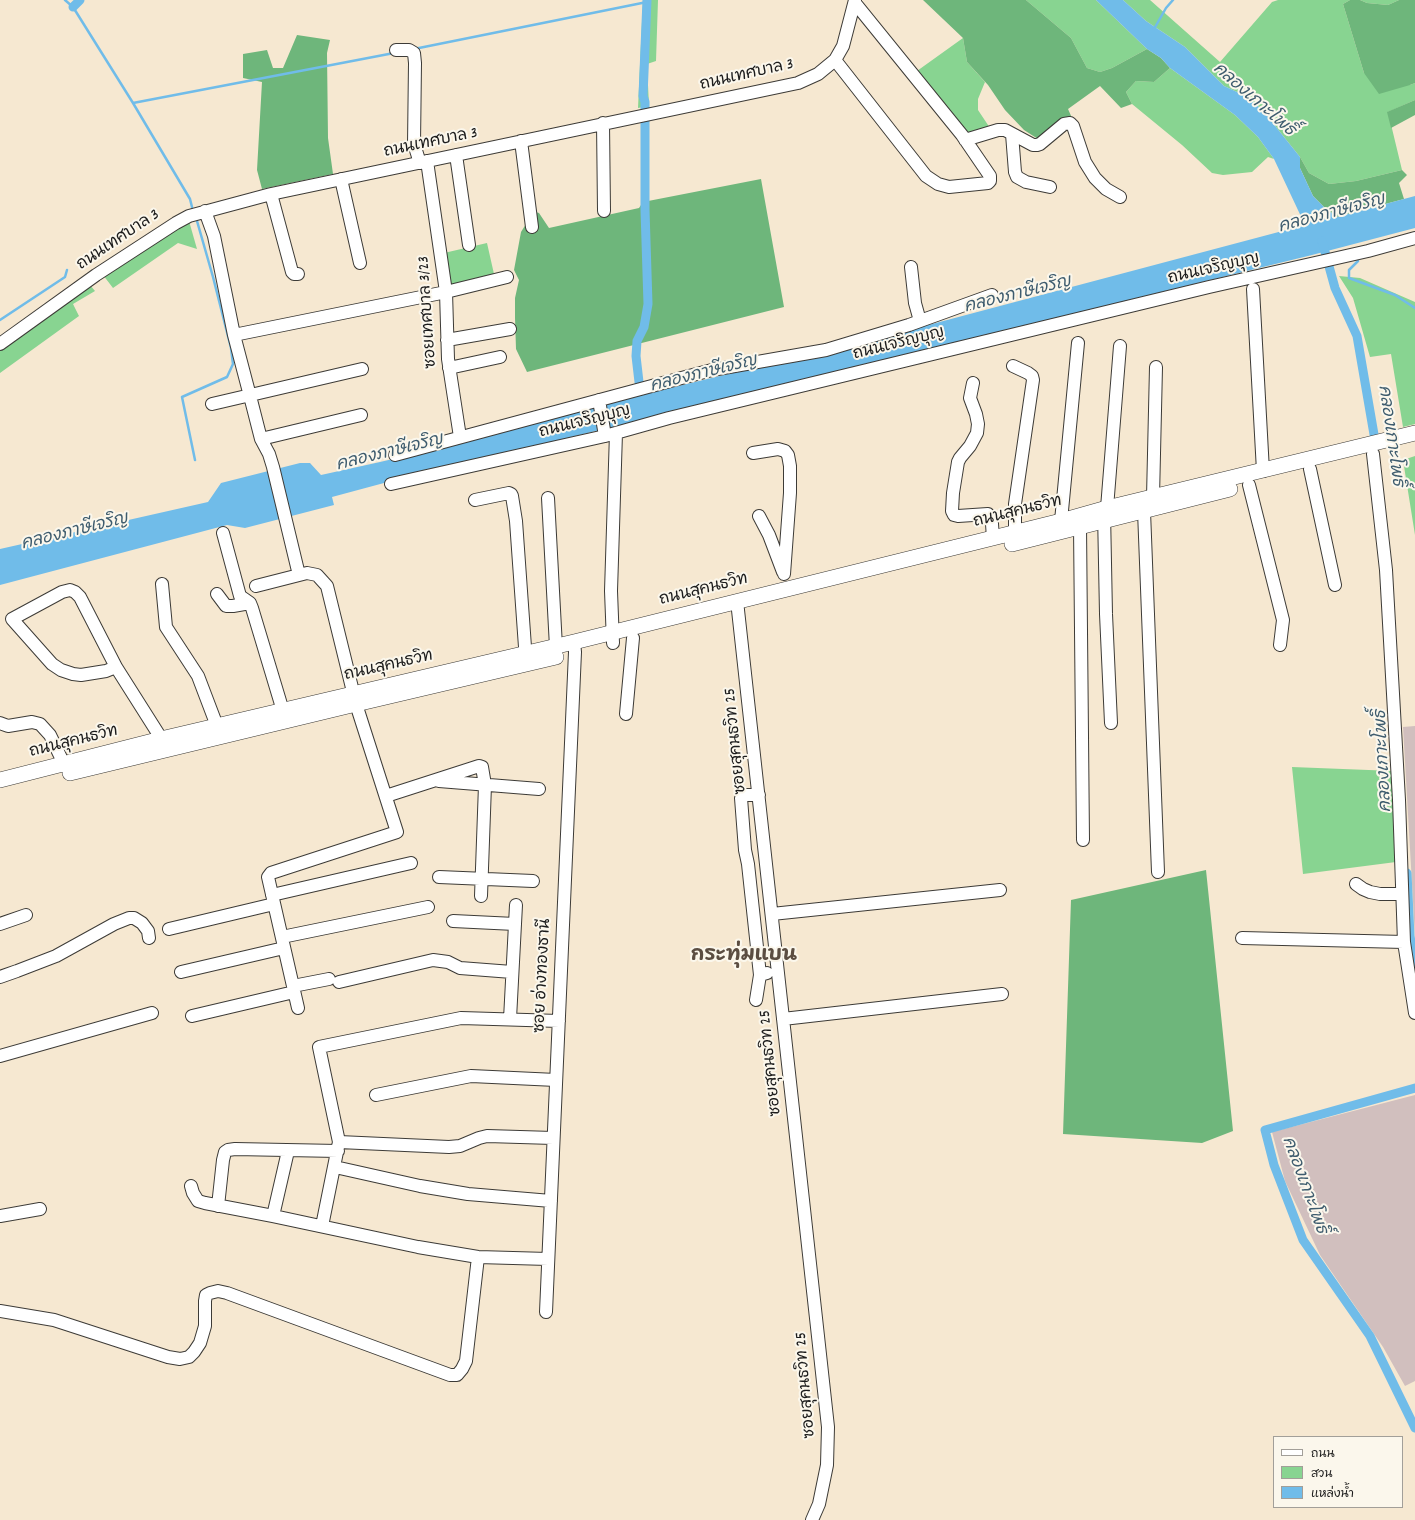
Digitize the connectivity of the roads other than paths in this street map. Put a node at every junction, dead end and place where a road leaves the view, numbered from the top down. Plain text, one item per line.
1 (855, 1) edge
2 (396, 50) dead end
3 (835, 60) junction
4 (603, 124) junction
5 (1012, 134) junction
6 (965, 140) junction
7 (521, 141) junction
8 (456, 155) junction
9 (424, 162) junction
10 (341, 179) junction
11 (1050, 187) dead end
12 (271, 194) junction
13 (1120, 197) dead end
14 (205, 211) junction
15 (604, 212) dead end
16 (532, 227) dead end
17 (1415, 238) edge
18 (469, 245) dead end
19 (360, 263) dead end
20 (911, 267) dead end
21 (298, 274) dead end
22 (507, 277) dead end
23 (1253, 289) dead end
24 (446, 292) junction
25 (992, 295) dead end
26 (920, 321) junction
27 (510, 329) dead end
28 (234, 335) junction
29 (447, 340) junction
30 (1078, 343) dead end
31 (0, 344) edge
32 (1120, 346) dead end
33 (500, 357) dead end
34 (1013, 366) dead end
35 (1156, 367) dead end
36 (449, 368) junction
37 (362, 369) dead end
38 (973, 384) dead end
39 (250, 396) junction
40 (599, 402) junction
41 (212, 404) dead end
42 (361, 415) dead end
43 (609, 433) junction
44 (1415, 433) edge
45 (460, 437) junction
46 (261, 439) junction
47 (1415, 443) edge
48 (753, 453) dead end
49 (1373, 454) junction
50 (395, 455) dead end
51 (1310, 469) junction
52 (1263, 471) junction
53 (391, 484) dead end
54 (1248, 485) junction
55 (1153, 497) junction
56 (548, 498) dead end
57 (475, 500) dead end
58 (1144, 511) junction
59 (1105, 513) junction
60 (759, 516) dead end
61 (1061, 521) junction
62 (1080, 526) junction
63 (223, 533) dead end
64 (1015, 533) junction
65 (992, 538) junction
66 (784, 574) junction
67 (299, 575) junction
68 (162, 584) dead end
69 (1335, 585) dead end
70 (256, 586) dead end
71 (787, 589) junction
72 (217, 594) dead end
73 (250, 603) junction
74 (738, 606) junction
75 (613, 637) junction
76 (633, 638) junction
77 (1280, 645) dead end
78 (556, 647) junction
79 (575, 647) junction
80 (526, 659) junction
81 (116, 667) junction
82 (354, 698) junction
83 (283, 711) junction
84 (626, 714) dead end
85 (0, 722) edge
86 (1111, 723) dead end
87 (218, 726) junction
88 (165, 744) junction
89 (117, 756) junction
90 (64, 764) junction
91 (0, 780) edge
92 (434, 781) junction
93 (485, 785) junction
94 (539, 789) dead end
95 (0, 790) edge
96 (759, 795) junction
97 (386, 796) junction
98 (1083, 840) dead end
99 (410, 863) dead end
100 (1158, 872) dead end
101 (438, 877) dead end
102 (481, 878) junction
103 (533, 881) dead end
104 (1356, 884) dead end
105 (1000, 890) dead end
106 (1402, 894) junction
107 (481, 896) dead end
108 (273, 900) junction
109 (516, 905) dead end
110 (428, 907) dead end
111 (772, 914) junction
112 (26, 915) dead end
113 (453, 921) dead end
114 (0, 924) edge
115 (515, 924) junction
116 (169, 929) dead end
117 (150, 938) dead end
118 (1242, 938) dead end
119 (1404, 942) junction
120 (283, 943) junction
121 (778, 971) junction
122 (181, 972) dead end
123 (512, 972) junction
124 (760, 975) junction
125 (0, 977) edge
126 (293, 989) junction
127 (1002, 994) dead end
128 (756, 1000) dead end
129 (298, 1008) dead end
130 (152, 1013) dead end
131 (1415, 1014) edge
132 (192, 1016) dead end
133 (510, 1019) junction
134 (783, 1019) junction
135 (558, 1021) junction
136 (0, 1056) edge
137 (556, 1080) junction
138 (376, 1095) dead end
139 (553, 1138) junction
140 (339, 1146) junction
141 (288, 1151) junction
142 (335, 1167) junction
143 (191, 1186) dead end
144 (550, 1201) junction
145 (218, 1206) junction
146 (40, 1210) dead end
147 (0, 1216) edge
148 (273, 1216) junction
149 (322, 1226) junction
150 (478, 1257) junction
151 (548, 1258) junction
152 (0, 1310) edge
153 (546, 1312) dead end
154 (812, 1520) edge

1 - 3 street, ถนนเทศบาล 3
1 - 6 street
2 - 9 street, ซอยเทศบาล 3/23
3 - 4 street, ถนนเทศบาล 3
3 - 6 street
4 - 7 street, ถนนเทศบาล 3
4 - 15 street
5 - 6 street
5 - 11 street
5 - 13 street
7 - 8 street, ถนนเทศบาล 3
7 - 16 street
8 - 9 street, ถนนเทศบาล 3
8 - 18 street
9 - 10 street, ถนนเทศบาล 3
9 - 24 street, ซอยเทศบาล 3/23
10 - 12 street, ถนนเทศบาล 3
10 - 19 street
12 - 14 street, ถนนเทศบาล 3
12 - 21 street
14 - 28 street
14 - 31 street, ถนนเทศบาล 3
17 - 43 street, ถนนเจริญบุญ
20 - 26 street
22 - 24 street
23 - 52 street
24 - 28 street
24 - 29 street, ซอยเทศบาล 3/23
25 - 26 street
26 - 40 street
27 - 29 street
28 - 39 street
29 - 36 street, ซอยเทศบาล 3/23
30 - 61 street
32 - 59 street
33 - 36 street
34 - 64 street
35 - 55 street
36 - 45 street, ซอยเทศบาล 3/23
37 - 39 street
38 - 65 street
39 - 41 street
39 - 46 street
40 - 43 street
40 - 45 street
42 - 46 street
43 - 53 street, ถนนเจริญบุญ
43 - 75 street
44 - 52 main road, ถนนสุคนธวิท
45 - 50 street
46 - 67 street
47 - 49 main road, ถนนสุคนธวิท
48 - 66 street
49 - 51 main road, ถนนสุคนธวิท
49 - 106 street
51 - 54 main road, ถนนสุคนธวิท
51 - 69 street
52 - 55 main road, ถนนสุคนธวิท
54 - 58 main road, ถนนสุคนธวิท
54 - 77 street
55 - 59 main road, ถนนสุคนธวิท
56 - 78 street
57 - 80 street
58 - 59 main road, ถนนสุคนธวิท
58 - 100 street
59 - 61 main road, ถนนสุคนธวิท
59 - 62 main road, ถนนสุคนธวิท
59 - 86 street
60 - 66 street
61 - 64 main road, ถนนสุคนธวิท
62 - 74 main road, ถนนสุคนธวิท
62 - 98 street
63 - 73 street
64 - 65 main road, ถนนสุคนธวิท
65 - 71 main road, ถนนสุคนธวิท
66 - 71 street
67 - 70 street
67 - 82 street
68 - 87 street
71 - 74 main road, ถนนสุคนธวิท
72 - 73 street
73 - 83 street
74 - 75 main road, ถนนสุคนธวิท
74 - 76 main road, ถนนสุคนธวิท
74 - 96 street, ซอยสุคนธวิท 25
75 - 76 main road, ถนนสุคนธวิท
75 - 79 main road, ถนนสุคนธวิท
76 - 84 street
78 - 79 main road, ถนนสุคนธวิท
78 - 80 main road, ถนนสุคนธวิท
79 - 80 main road, ถนนสุคนธวิท
79 - 135 street, ซอย อ่างทองธานี
80 - 82 main road, ถนนสุคนธวิท
81 - 81 street
81 - 88 street
82 - 83 main road, ถนนสุคนธวิท
82 - 88 main road, ถนนสุคนธวิท
82 - 97 street
83 - 87 main road, ถนนสุคนธวิท
85 - 90 street
87 - 88 main road, ถนนสุคนธวิท
88 - 89 main road, ถนนสุคนธวิท
89 - 90 main road, ถนนสุคนธวิท
89 - 95 main road, ถนนสุคนธวิท
90 - 91 main road, ถนนสุคนธวิท
92 - 93 street
92 - 93 street
92 - 97 street
93 - 94 street
93 - 102 street
96 - 111 street, ซอยสุคนธวิท 25
96 - 124 street
97 - 108 street
99 - 108 street
101 - 102 street
102 - 103 street
102 - 107 street
104 - 106 street
105 - 111 street
106 - 119 street
108 - 116 street
108 - 120 street
109 - 115 street
110 - 120 street
111 - 121 street, ซอยสุคนธวิท 25
112 - 114 street
113 - 115 street
115 - 123 street
117 - 125 street
118 - 119 street
119 - 131 street
120 - 122 street
120 - 126 street
121 - 124 street
121 - 134 street, ซอยสุคนธวิท 25
123 - 126 street
123 - 133 street
124 - 128 street
126 - 129 street
126 - 132 street
127 - 134 street
130 - 136 street
133 - 135 street
133 - 140 street
134 - 154 street, ซอยสุคนธวิท 25
135 - 137 street, ซอย อ่างทองธานี
137 - 138 street
137 - 139 street, ซอย อ่างทองธานี
139 - 140 street
139 - 144 street, ซอย อ่างทองธานี
140 - 141 street
140 - 142 street
141 - 145 street
141 - 148 street
142 - 144 street
142 - 149 street
143 - 145 street
144 - 151 street, ซอย อ่างทองธานี
145 - 148 street
146 - 147 street
148 - 149 street
149 - 150 street
150 - 151 street
150 - 152 street
151 - 153 street, ซอย อ่างทองธานี

